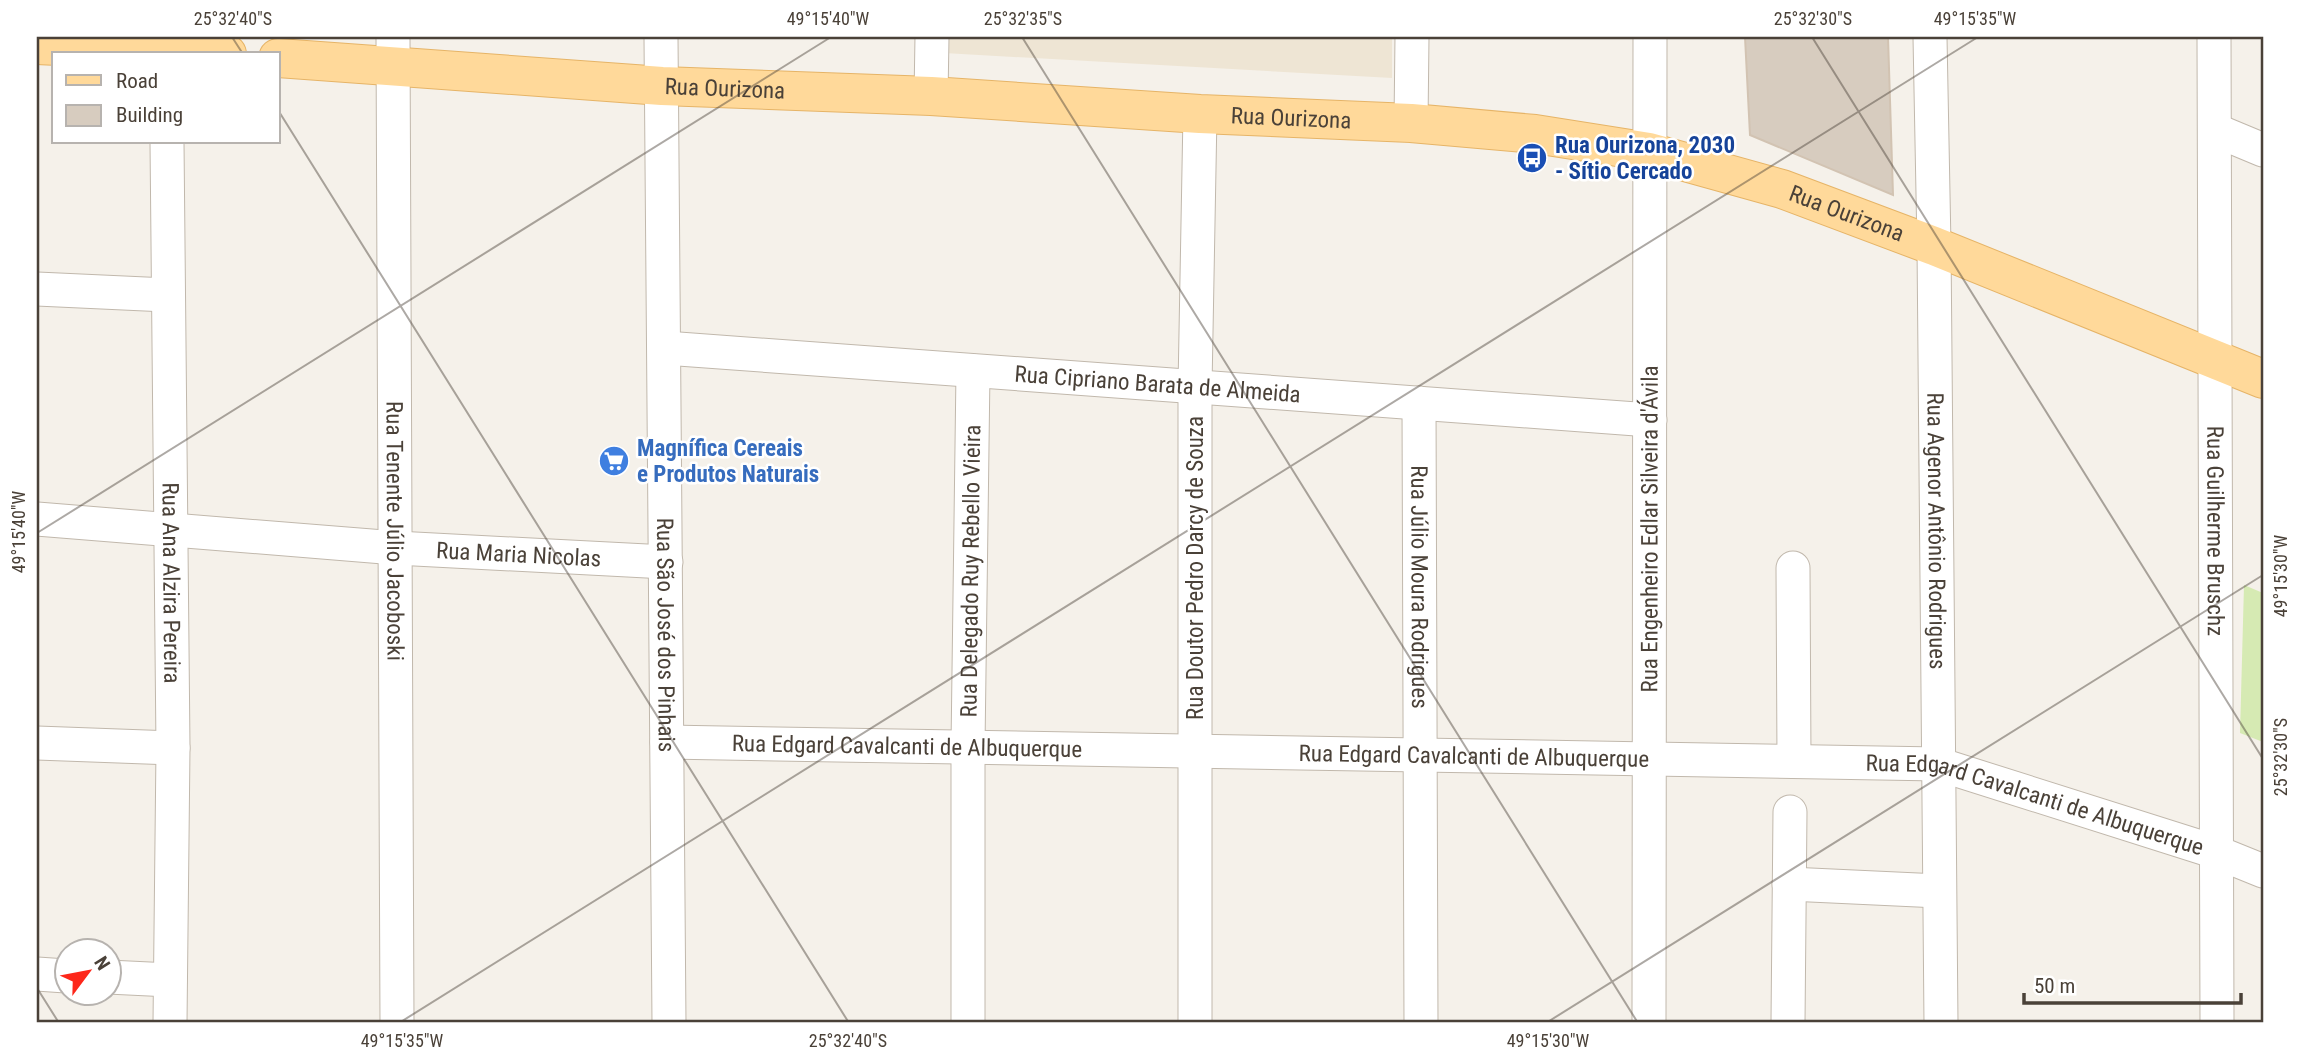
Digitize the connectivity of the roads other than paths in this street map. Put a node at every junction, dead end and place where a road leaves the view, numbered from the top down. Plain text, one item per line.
1 (661, 37) edge
2 (932, 37) edge
3 (1412, 37) edge
4 (1650, 37) edge
5 (1930, 37) edge
6 (2214, 37) edge
7 (37, 45) edge
8 (166, 47) edge
9 (393, 51) edge
10 (210, 52) edge
11 (280, 58) edge
12 (662, 86) junction
13 (931, 96) junction
14 (1200, 114) junction
15 (1411, 123) junction
16 (2215, 130) junction
17 (167, 144) edge
18 (2263, 150) edge
19 (1649, 152) junction
20 (1934, 246) junction
21 (37, 289) edge
22 (167, 295) junction
23 (665, 348) junction
24 (2215, 359) junction
25 (974, 371) junction
26 (2263, 379) edge
27 (1195, 387) junction
28 (1419, 403) junction
29 (1650, 420) junction
30 (37, 519) edge
31 (172, 528) junction
32 (396, 548) junction
33 (666, 562) junction
34 (1793, 568) dead end
35 (667, 742) junction
36 (37, 743) edge
37 (968, 747) junction
38 (173, 748) junction
39 (1195, 751) junction
40 (1420, 755) junction
41 (1649, 759) junction
42 (1794, 761) junction
43 (1938, 764) junction
44 (1790, 812) dead end
45 (2216, 852) junction
46 (2263, 871) edge
47 (1789, 884) junction
48 (1940, 891) junction
49 (122, 978) edge
50 (170, 980) junction
51 (170, 1023) edge
52 (397, 1023) edge
53 (669, 1023) edge
54 (968, 1023) edge
55 (1195, 1023) edge
56 (1421, 1023) edge
57 (1648, 1023) edge
58 (1788, 1023) edge
59 (1941, 1023) edge
60 (2217, 1023) edge

1 - 12 street, Rua São José dos Pinhais
2 - 13 street
3 - 15 street
4 - 19 street, Rua Engenheiro Edlar Silveira d'Ávila
5 - 20 street, Rua Agenor Antônio Rodrigues
6 - 16 street, Rua Guilherme Bruschz
7 - 8 main road
8 - 10 main road
9 - 11 main road, Rua Ourizona
9 - 12 main road, Rua Ourizona
9 - 32 street, Rua Tenente Júlio Jacoboski
12 - 13 main road, Rua Ourizona
12 - 23 street, Rua São José dos Pinhais
13 - 14 main road, Rua Ourizona
14 - 15 main road, Rua Ourizona
14 - 27 street, Rua Doutor Pedro Darcy de Souza
15 - 19 main road, Rua Ourizona
16 - 18 street
16 - 24 street, Rua Guilherme Bruschz
17 - 22 street, Rua Ana Alzira Pereira
19 - 20 main road, Rua Ourizona
19 - 29 street, Rua Engenheiro Edlar Silveira d'Ávila
20 - 24 main road, Rua Ourizona
20 - 43 street, Rua Agenor Antônio Rodrigues
21 - 22 street
22 - 31 street, Rua Ana Alzira Pereira
23 - 25 street, Rua Cipriano Barata de Almeida
23 - 33 street, Rua São José dos Pinhais
24 - 26 main road, Rua Ourizona
24 - 45 street, Rua Guilherme Bruschz
25 - 27 street, Rua Cipriano Barata de Almeida
25 - 37 street, Rua Delegado Ruy Rebello Vieira
27 - 28 street, Rua Cipriano Barata de Almeida
27 - 39 street, Rua Doutor Pedro Darcy de Souza
28 - 29 street, Rua Cipriano Barata de Almeida
28 - 40 street, Rua Júlio Moura Rodrigues
29 - 41 street, Rua Engenheiro Edlar Silveira d'Ávila
30 - 31 street, Rua Maria Nicolas
31 - 32 street, Rua Maria Nicolas
31 - 38 street, Rua Ana Alzira Pereira
32 - 33 street, Rua Maria Nicolas
32 - 52 street, Rua Tenente Júlio Jacoboski
33 - 35 street, Rua São José dos Pinhais
34 - 42 street
35 - 37 street, Rua Edgard Cavalcanti de Albuquerque
35 - 53 street, Rua São José dos Pinhais
36 - 38 street
37 - 39 street, Rua Edgard Cavalcanti de Albuquerque
37 - 54 street, Rua Delegado Ruy Rebello Vieira
38 - 50 street, Rua Ana Alzira Pereira
39 - 40 street, Rua Edgard Cavalcanti de Albuquerque
39 - 55 street, Rua Doutor Pedro Darcy de Souza
40 - 41 street, Rua Edgard Cavalcanti de Albuquerque
40 - 56 street, Rua Júlio Moura Rodrigues
41 - 42 street, Rua Edgard Cavalcanti de Albuquerque
41 - 57 street, Rua Engenheiro Edlar Silveira d'Ávila
42 - 43 street, Rua Edgard Cavalcanti de Albuquerque
43 - 45 street, Rua Edgard Cavalcanti de Albuquerque
43 - 48 street, Rua Agenor Antônio Rodrigues
44 - 47 street
45 - 46 street, Rua Edgard Cavalcanti de Albuquerque
45 - 60 street, Rua Guilherme Bruschz
47 - 48 street
47 - 58 street
48 - 59 street, Rua Agenor Antônio Rodrigues
49 - 50 street
50 - 51 street, Rua Ana Alzira Pereira

